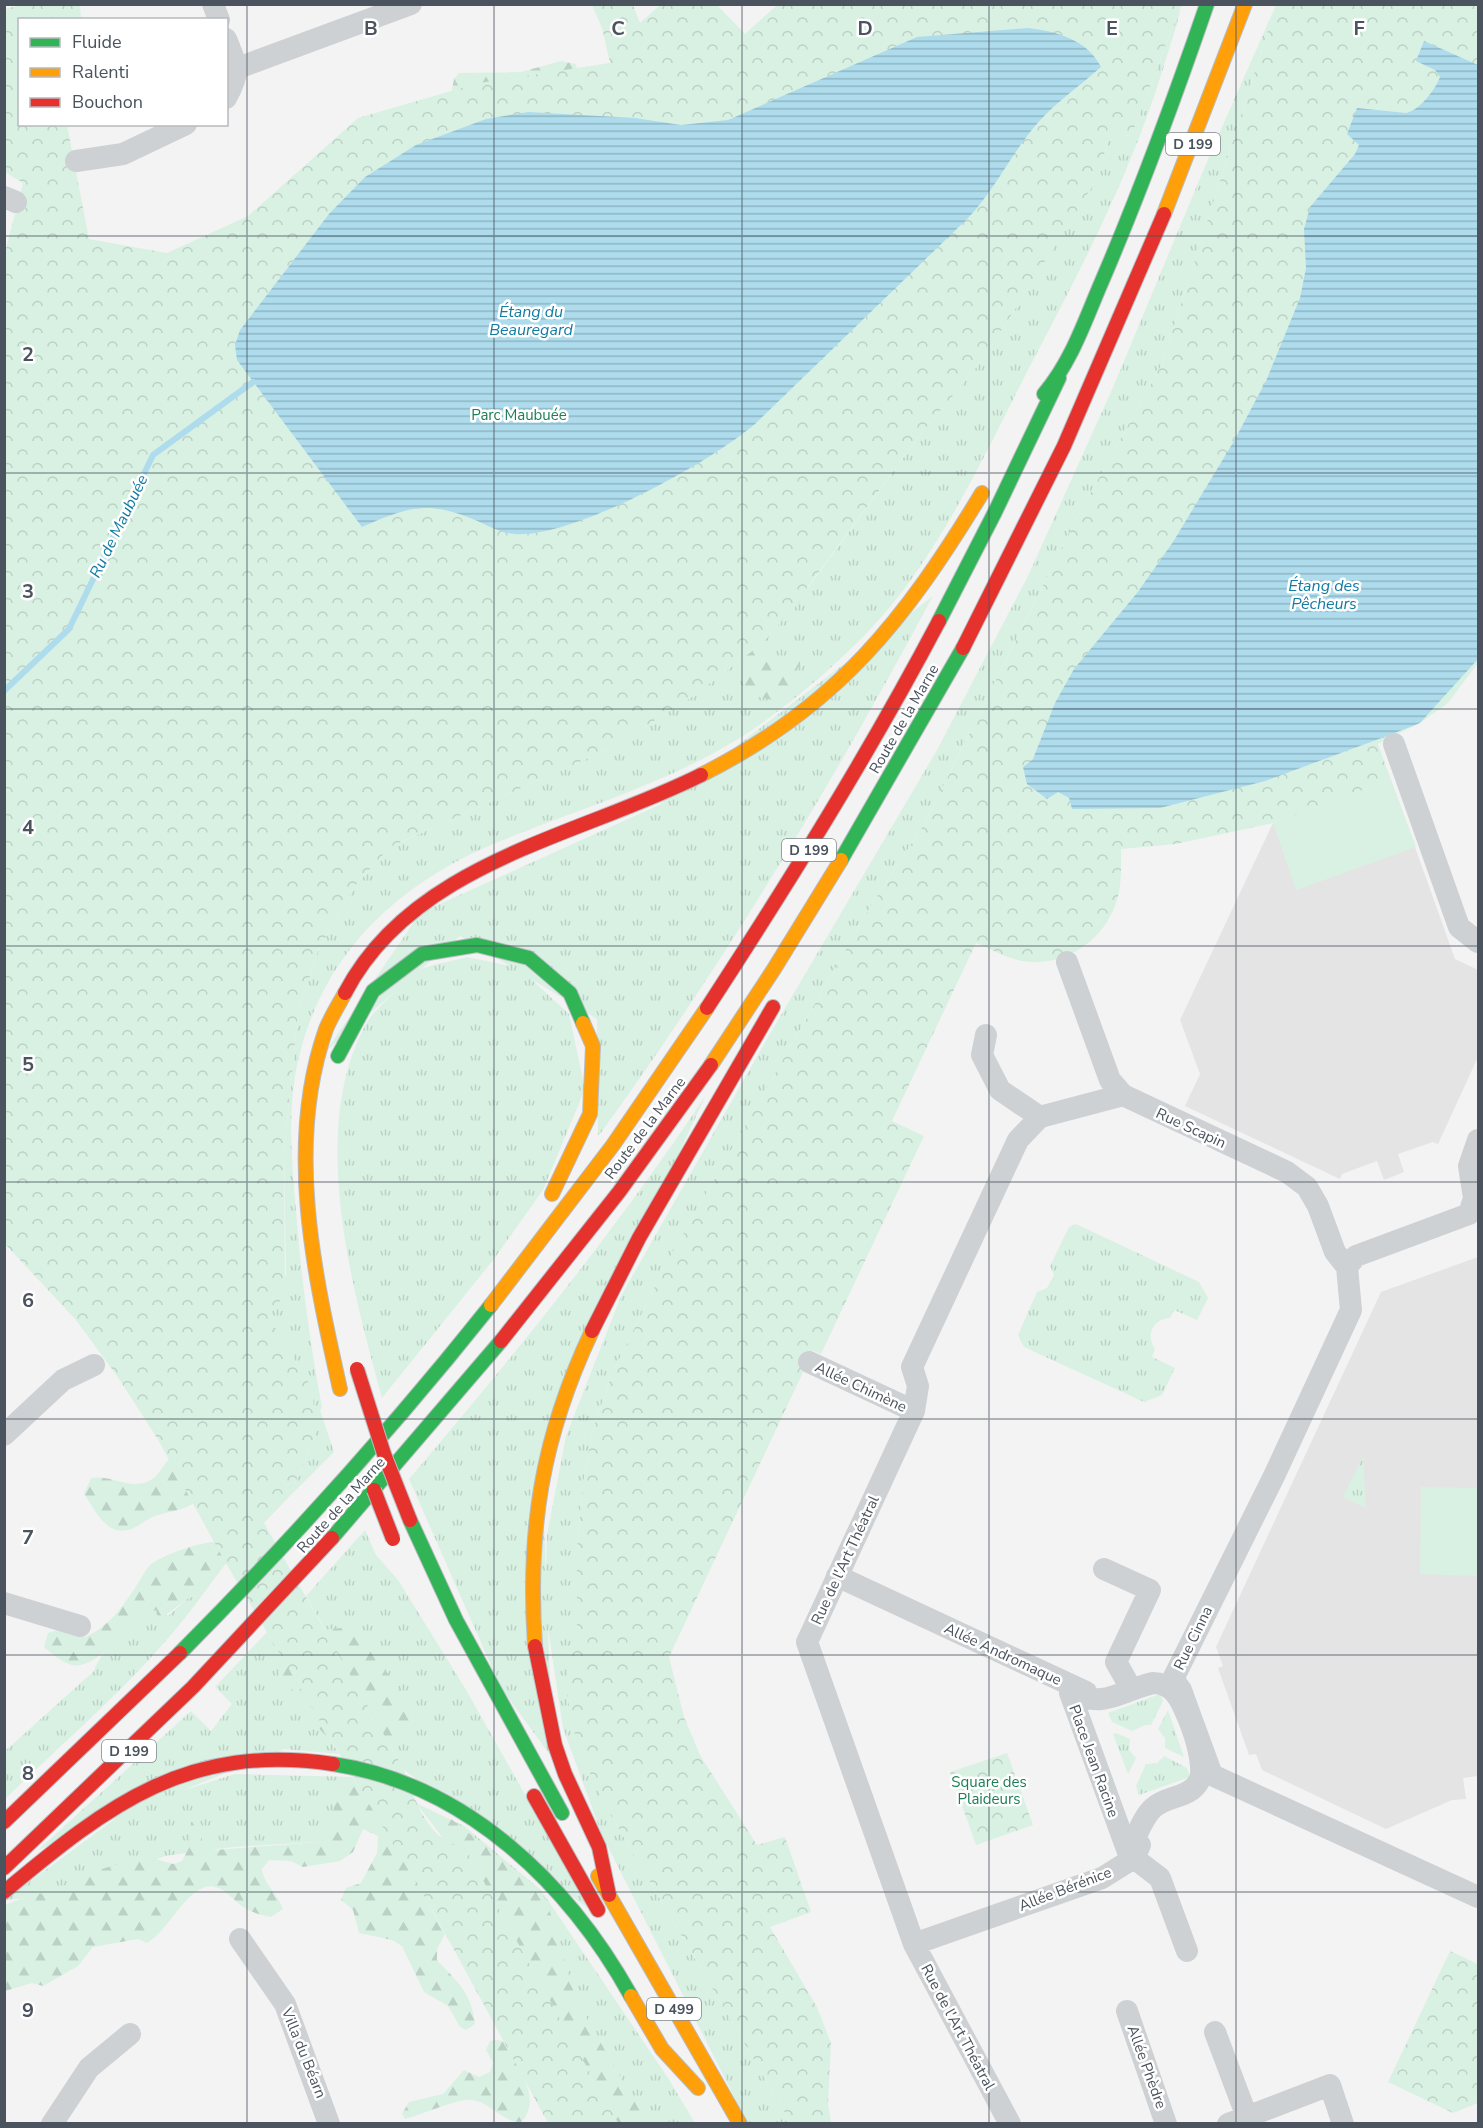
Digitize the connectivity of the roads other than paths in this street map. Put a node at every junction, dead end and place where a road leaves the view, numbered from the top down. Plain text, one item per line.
1 (411, 4) edge
2 (1207, 4) edge
3 (1245, 4) edge
4 (228, 44) edge
5 (238, 68) junction
6 (228, 95) edge
7 (182, 126) edge
8 (76, 161) dead end
9 (1059, 378) junction
10 (1025, 414) dead end
11 (987, 484) dead end
12 (923, 719) junction
13 (1394, 744) dead end
14 (911, 769) dead end
15 (1479, 942) edge
16 (1067, 962) dead end
17 (784, 990) dead end
18 (986, 1035) dead end
19 (336, 1065) dead end
20 (1123, 1095) junction
21 (1040, 1117) junction
22 (1474, 1148) edge
23 (547, 1202) dead end
24 (1476, 1210) edge
25 (522, 1239) dead end
26 (1347, 1267) junction
27 (504, 1289) junction
28 (809, 1362) dead end
29 (355, 1364) dead end
30 (94, 1365) dead end
31 (342, 1394) dead end
32 (914, 1411) junction
33 (4, 1435) edge
34 (357, 1441) dead end
35 (396, 1544) dead end
36 (1104, 1569) dead end
37 (837, 1576) junction
38 (4, 1603) edge
39 (80, 1626) dead end
40 (1173, 1679) junction
41 (1129, 1685) junction
42 (1212, 1775) junction
43 (525, 1780) dead end
44 (4, 1822) edge
45 (569, 1825) dead end
46 (586, 1855) dead end
47 (1131, 1855) junction
48 (4, 1868) edge
49 (4, 1892) edge
50 (609, 1895) junction
51 (1479, 1897) edge
52 (604, 1921) dead end
53 (240, 1939) dead end
54 (914, 1944) junction
55 (1187, 1951) dead end
56 (627, 1962) dead end
57 (1127, 2011) dead end
58 (1215, 2032) dead end
59 (130, 2034) dead end
60 (327, 2116) edge
61 (1238, 2120) edge
62 (52, 2124) edge
63 (740, 2124) edge
64 (1010, 2124) edge
65 (1166, 2124) edge
66 (1343, 2124) edge

1 - 5 street
2 - 9 highway, D 199
3 - 12 highway, Route de la Marne / D 199
4 - 5 street
5 - 6 street
7 - 8 street
9 - 10 highway
9 - 27 highway, Route de la Marne / D 199
11 - 31 highway
12 - 14 highway
12 - 48 highway, Route de la Marne / D 199
13 - 15 street
16 - 20 street
17 - 50 highway
18 - 21 street
19 - 23 highway
20 - 21 street
20 - 26 street, Rue Scapin
21 - 32 street, Rue de l'Art Théatral
22 - 24 street
24 - 26 street
25 - 27 highway
26 - 40 street, Rue Cinna
27 - 44 highway, Route de la Marne / D 199
28 - 32 street, Allée Chimène
29 - 45 highway, bridge
30 - 33 street
32 - 37 street, Rue de l'Art Théatral
34 - 35 highway, bridge
36 - 41 street
37 - 41 street, Allée Andromaque
37 - 54 street, Rue de l'Art Théatral
38 - 39 street
40 - 41 street, Allée Andromaque
40 - 42 street, Rue Cinna
42 - 47 street
42 - 51 street
43 - 52 highway
46 - 50 highway
47 - 47 street, Place Jean Racine
47 - 54 street, Allée Bérénice
47 - 55 street
49 - 56 highway
50 - 63 highway, D 499
53 - 60 street, Villa du Béarn
54 - 64 street, Rue de l'Art Théatral
57 - 65 street, Allée Phèdre
58 - 61 street
59 - 62 street
61 - 66 street

